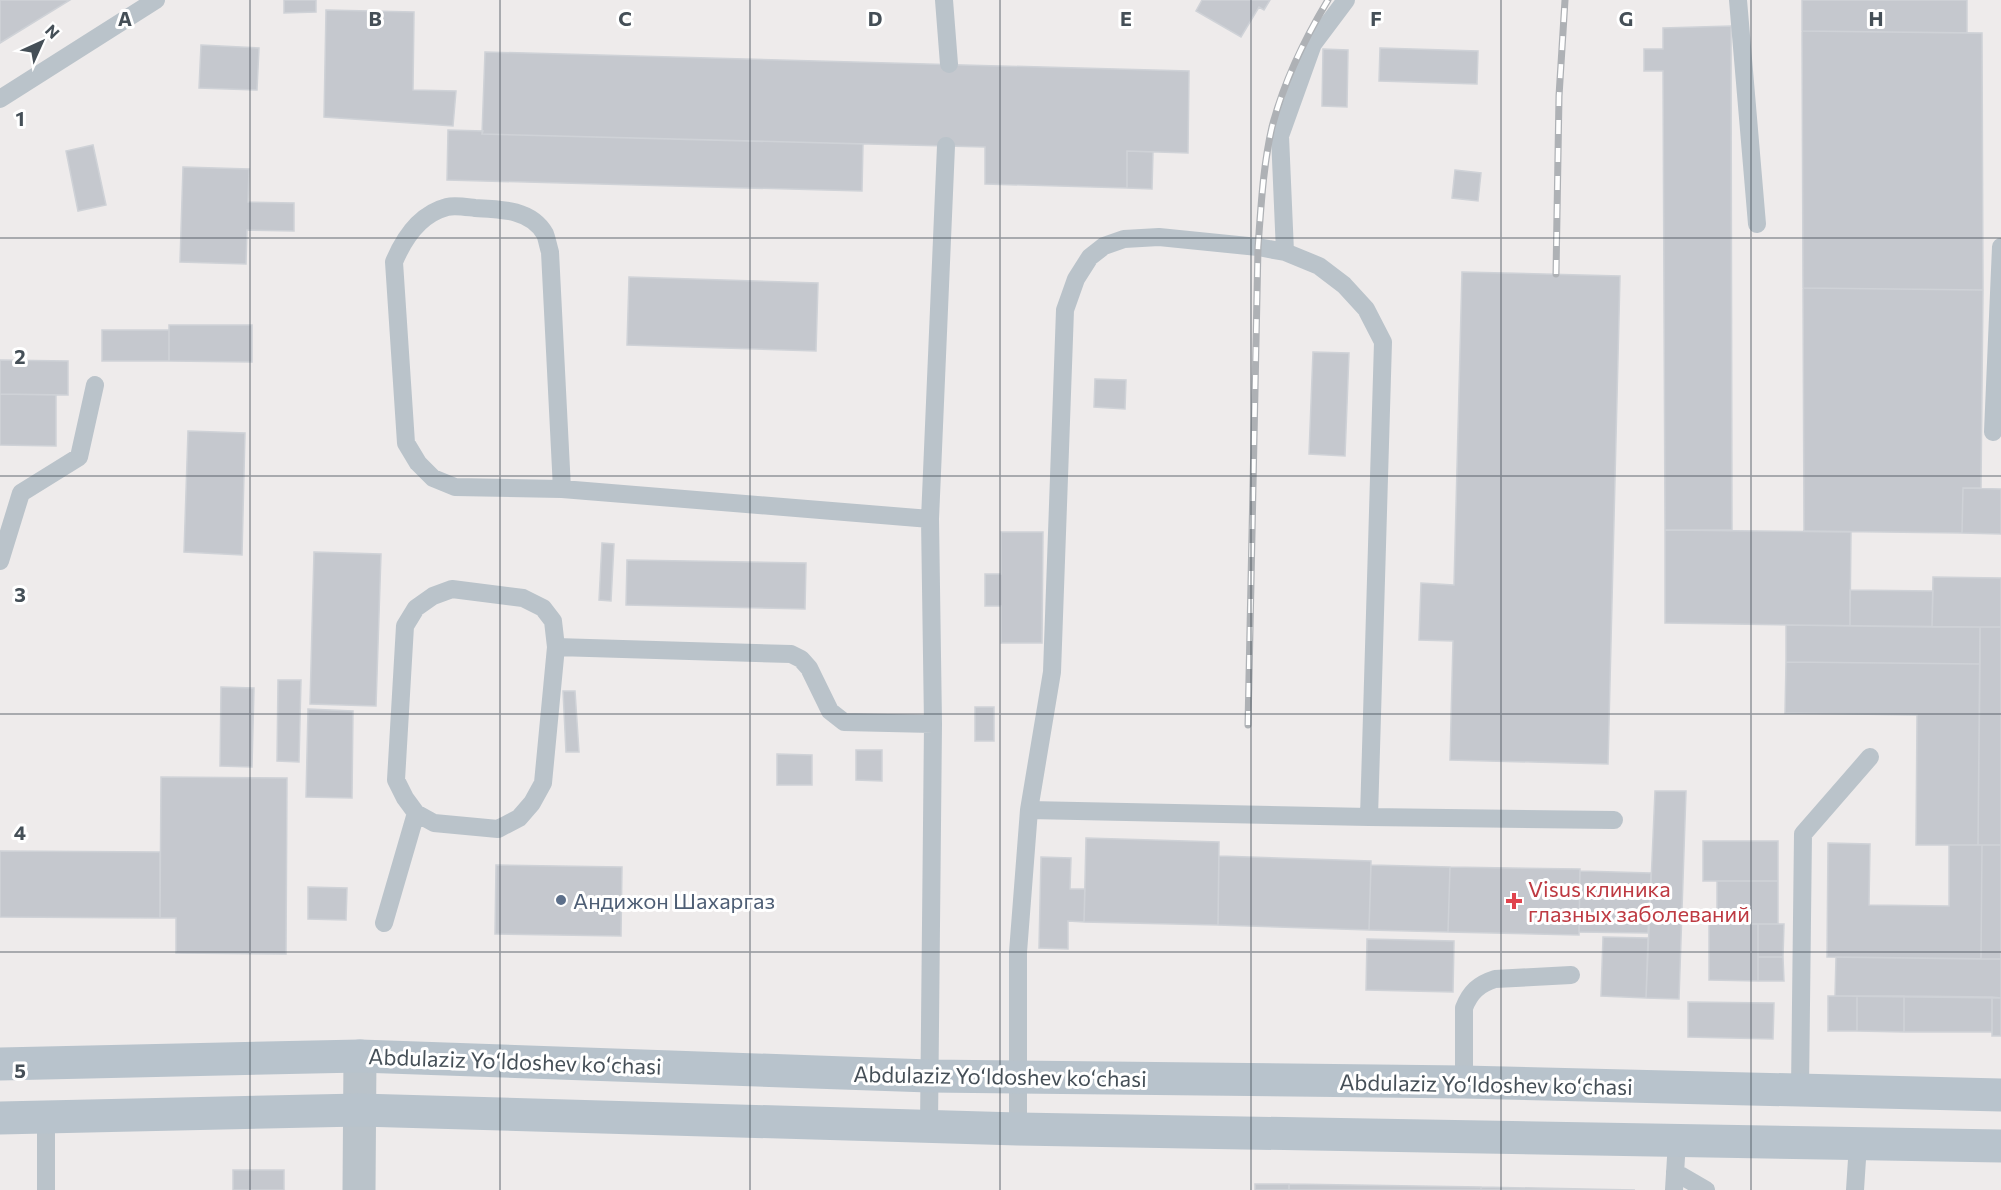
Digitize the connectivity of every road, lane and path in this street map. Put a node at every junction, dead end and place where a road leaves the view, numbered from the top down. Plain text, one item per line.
1 (156, 0) edge
2 (944, 0) edge
3 (1346, 0) edge
4 (1737, 0) edge
5 (949, 64) dead end
6 (0, 99) edge
7 (946, 146) dead end
8 (1757, 224) dead end
9 (2001, 247) edge
10 (1286, 252) junction
11 (95, 385) dead end
12 (1993, 432) dead end
13 (562, 489) junction
14 (930, 519) junction
15 (0, 561) edge
16 (556, 647) junction
17 (933, 724) junction
18 (1870, 757) dead end
19 (1029, 810) junction
20 (416, 813) junction
21 (1369, 817) junction
22 (1614, 820) dead end
23 (384, 923) dead end
24 (1571, 975) dead end
25 (360, 1056) junction
26 (0, 1064) edge
27 (929, 1076) junction
28 (1018, 1076) junction
29 (1464, 1082) junction
30 (1800, 1090) junction
31 (2001, 1095) edge
32 (360, 1110) junction
33 (46, 1117) junction
34 (0, 1118) edge
35 (930, 1126) junction
36 (1018, 1129) junction
37 (1858, 1144) junction
38 (2001, 1146) edge
39 (1675, 1168) edge
40 (46, 1190) edge
41 (358, 1190) edge
42 (1706, 1190) edge
43 (1855, 1190) edge

1 - 6 lane
2 - 5 lane
3 - 10 lane
4 - 8 lane
7 - 14 lane
9 - 12 lane
10 - 19 lane
10 - 21 lane
11 - 15 lane
13 - 13 lane
13 - 14 lane
14 - 17 lane
16 - 17 lane
16 - 20 lane
16 - 20 lane
17 - 27 lane
18 - 30 lane
19 - 21 lane
19 - 28 lane
20 - 23 lane
21 - 22 lane
24 - 29 lane
25 - 26 main road, Abdulaziz Yoʻldoshev koʻchasi
25 - 27 main road, Abdulaziz Yoʻldoshev koʻchasi
25 - 32 street
27 - 28 main road, Abdulaziz Yoʻldoshev koʻchasi
27 - 35 lane
28 - 29 main road, Abdulaziz Yoʻldoshev koʻchasi
28 - 36 lane
29 - 30 main road, Abdulaziz Yoʻldoshev koʻchasi
30 - 31 main road, Abdulaziz Yoʻldoshev koʻchasi
32 - 33 main road
32 - 35 main road
32 - 41 street
33 - 34 main road
33 - 40 lane
35 - 36 main road
36 - 39 main road
37 - 38 main road
37 - 39 main road
37 - 43 lane
39 - 42 lane

